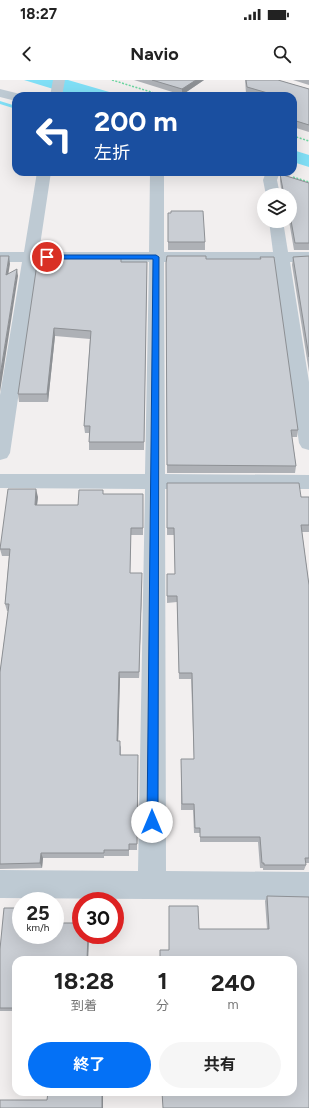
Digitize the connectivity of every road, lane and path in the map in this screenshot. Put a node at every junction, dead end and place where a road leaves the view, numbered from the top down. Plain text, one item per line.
1 (59, 80) edge
2 (112, 80) edge
3 (57, 92) edge
4 (151, 92) edge
5 (0, 93) edge
6 (12, 95) edge
7 (297, 137) edge
8 (309, 141) edge
9 (43, 176) edge
10 (156, 176) edge
11 (272, 176) edge
12 (272, 188) edge
13 (277, 228) edge
14 (0, 256) edge
15 (31, 257) junction
16 (156, 257) junction
17 (282, 257) junction
18 (309, 258) edge
19 (309, 444) edge
20 (0, 453) edge
21 (0, 481) edge
22 (154, 482) junction
23 (309, 482) edge
24 (0, 884) edge
25 (152, 884) junction
26 (309, 886) edge

1 - 3 street
2 - 4 path
5 - 6 street
7 - 8 path
9 - 15 street
10 - 16 street
11 - 12 street
13 - 17 street
14 - 15 street
15 - 16 street
15 - 20 street
16 - 17 street
16 - 22 street
17 - 18 street
17 - 19 street
21 - 22 street
22 - 23 street
22 - 25 street
24 - 25 street
25 - 26 street

